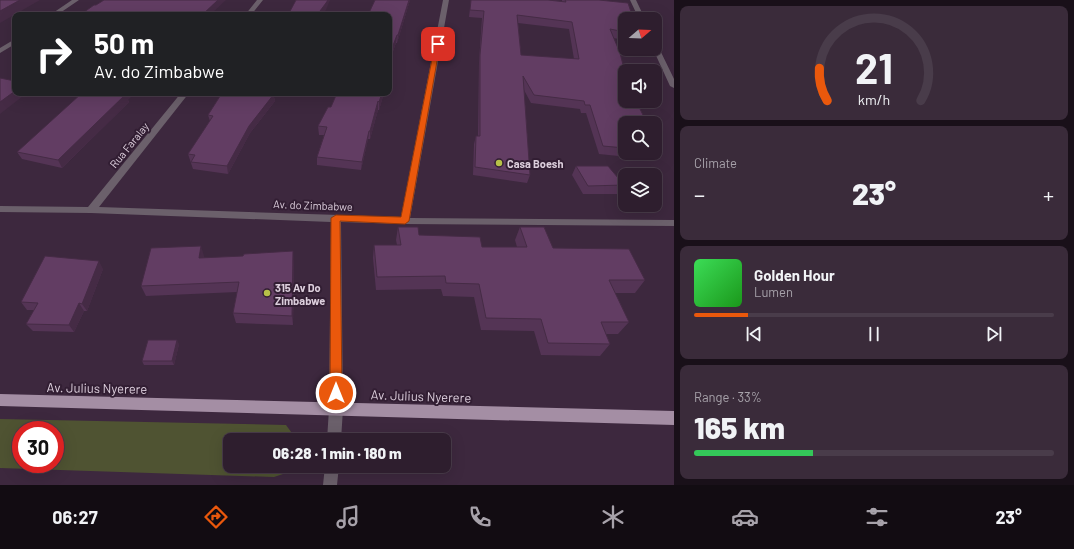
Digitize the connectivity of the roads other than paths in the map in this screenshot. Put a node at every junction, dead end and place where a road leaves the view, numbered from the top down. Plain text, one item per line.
1 (76, 0) edge
2 (260, 0) edge
3 (446, 0) edge
4 (633, 0) edge
5 (58, 12) edge
6 (250, 12) edge
7 (639, 12) edge
8 (12, 43) edge
9 (0, 51) edge
10 (660, 56) edge
11 (674, 86) edge
12 (183, 96) edge
13 (0, 209) edge
14 (90, 210) junction
15 (336, 218) junction
16 (405, 221) junction
17 (674, 222) edge
18 (0, 400) edge
19 (336, 409) junction
20 (674, 418) edge
21 (334, 433) edge
22 (331, 473) edge
23 (330, 485) edge

1 - 5 street
2 - 6 street
3 - 16 street
4 - 7 street
8 - 9 street
10 - 11 street
12 - 14 street, Rua Faralay
13 - 14 street, Av. do Zimbabwe
14 - 15 street, Av. do Zimbabwe
15 - 16 street, Av. do Zimbabwe
15 - 19 street
16 - 17 street, Av. do Zimbabwe
18 - 19 main road, Av. Julius Nyerere
19 - 20 main road, Av. Julius Nyerere
19 - 21 street
22 - 23 street

